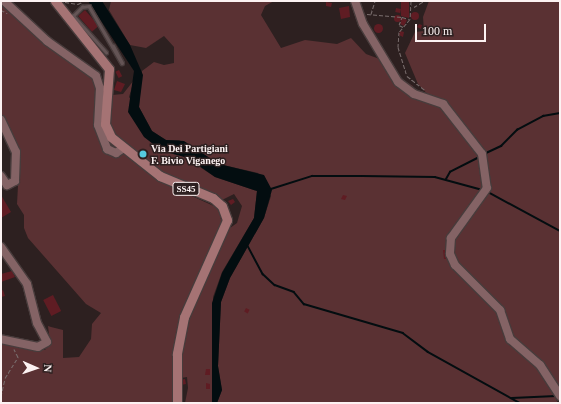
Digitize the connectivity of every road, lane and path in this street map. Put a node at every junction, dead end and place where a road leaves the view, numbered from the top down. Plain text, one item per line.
1 (4, 1) edge
2 (56, 1) edge
3 (84, 1) edge
4 (355, 1) edge
5 (375, 1) edge
6 (411, 1) edge
7 (424, 1) edge
8 (413, 7) junction
9 (64, 8) dead end
10 (365, 14) dead end
11 (371, 14) junction
12 (71, 17) junction
13 (402, 17) junction
14 (409, 20) junction
15 (404, 27) junction
16 (113, 46) dead end
17 (106, 52) dead end
18 (434, 101) junction
19 (1, 120) edge
20 (124, 148) junction
21 (1, 176) edge
22 (1, 247) edge
23 (4, 340) edge
24 (560, 395) edge
25 (1, 396) edge
26 (177, 403) edge

1 - 20 main road
2 - 12 main road, SS45
3 - 9 path
4 - 18 main road
5 - 11 path
6 - 8 path
7 - 8 path
8 - 14 path
10 - 11 path
11 - 13 path
12 - 16 lane
12 - 17 lane
12 - 20 main road, SS45
13 - 14 path
13 - 15 path
14 - 15 path
15 - 18 path
18 - 24 main road
19 - 21 main road
20 - 26 main road, SS45
22 - 23 main road
23 - 25 path

